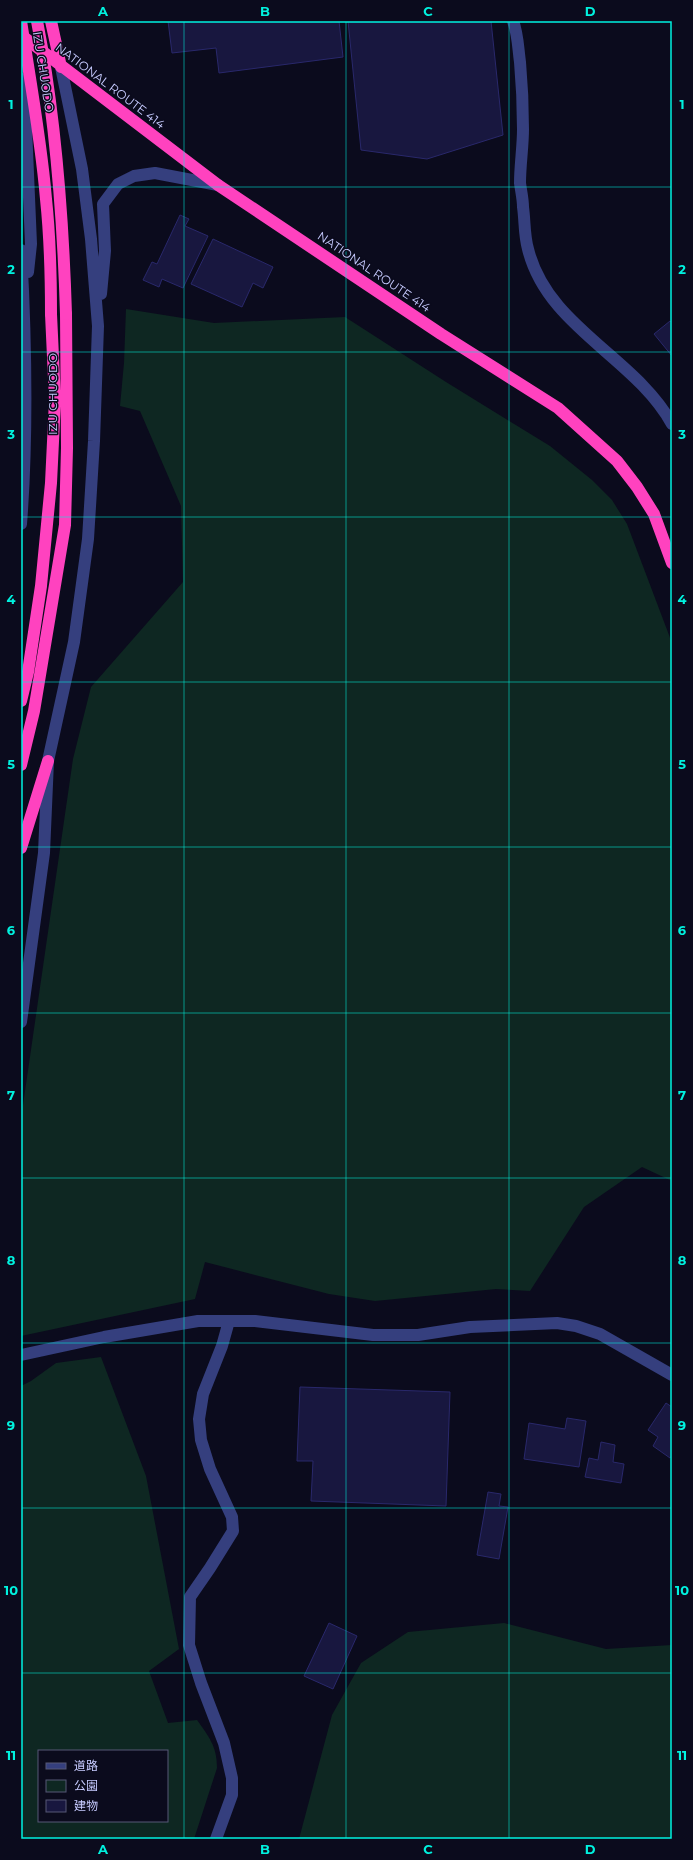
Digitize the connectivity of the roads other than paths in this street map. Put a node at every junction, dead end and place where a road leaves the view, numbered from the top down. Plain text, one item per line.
1 (21, 21) edge
2 (37, 21) edge
3 (51, 21) edge
4 (513, 21) edge
5 (21, 35) edge
6 (61, 66) junction
7 (21, 79) edge
8 (218, 185) junction
9 (21, 250) edge
10 (24, 309) junction
11 (98, 326) junction
12 (672, 424) edge
13 (21, 524) edge
14 (672, 563) edge
15 (21, 701) edge
16 (48, 761) junction
17 (21, 765) edge
18 (21, 848) edge
19 (21, 1022) edge
20 (229, 1321) junction
21 (21, 1355) edge
22 (672, 1375) edge
23 (216, 1839) edge

1 - 15 highway, IZU CHUODO, bridge
2 - 17 highway, IZU CHUODO, bridge
3 - 6 highway
4 - 12 street
5 - 6 highway, NATIONAL ROUTE 414
6 - 8 highway, NATIONAL ROUTE 414
6 - 11 street
7 - 10 street
8 - 11 street
8 - 14 highway, NATIONAL ROUTE 414
9 - 10 street
10 - 13 street
11 - 16 street
16 - 18 highway
16 - 19 street
20 - 21 street
20 - 22 street
20 - 23 street

